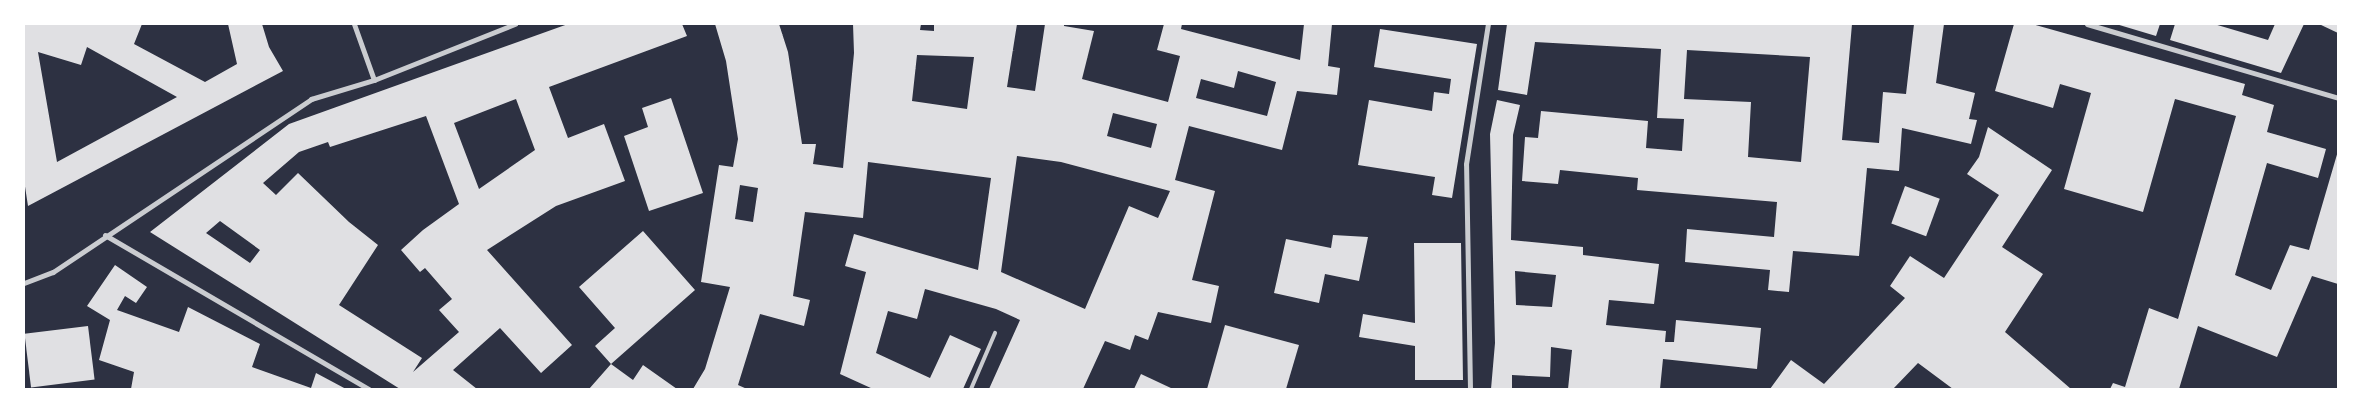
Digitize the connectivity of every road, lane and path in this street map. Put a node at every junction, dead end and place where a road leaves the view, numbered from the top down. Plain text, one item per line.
1 (354, 24) edge
2 (515, 24) edge
3 (1488, 24) edge
4 (2086, 24) edge
5 (374, 80) junction
6 (2338, 98) edge
7 (105, 235) junction
8 (24, 283) edge
9 (995, 333) dead end
10 (369, 389) edge
11 (971, 389) edge
12 (1470, 389) edge

1 - 5 street
2 - 5 street
3 - 12 street
4 - 6 street
5 - 7 street
7 - 8 street
7 - 10 street
9 - 11 lane

